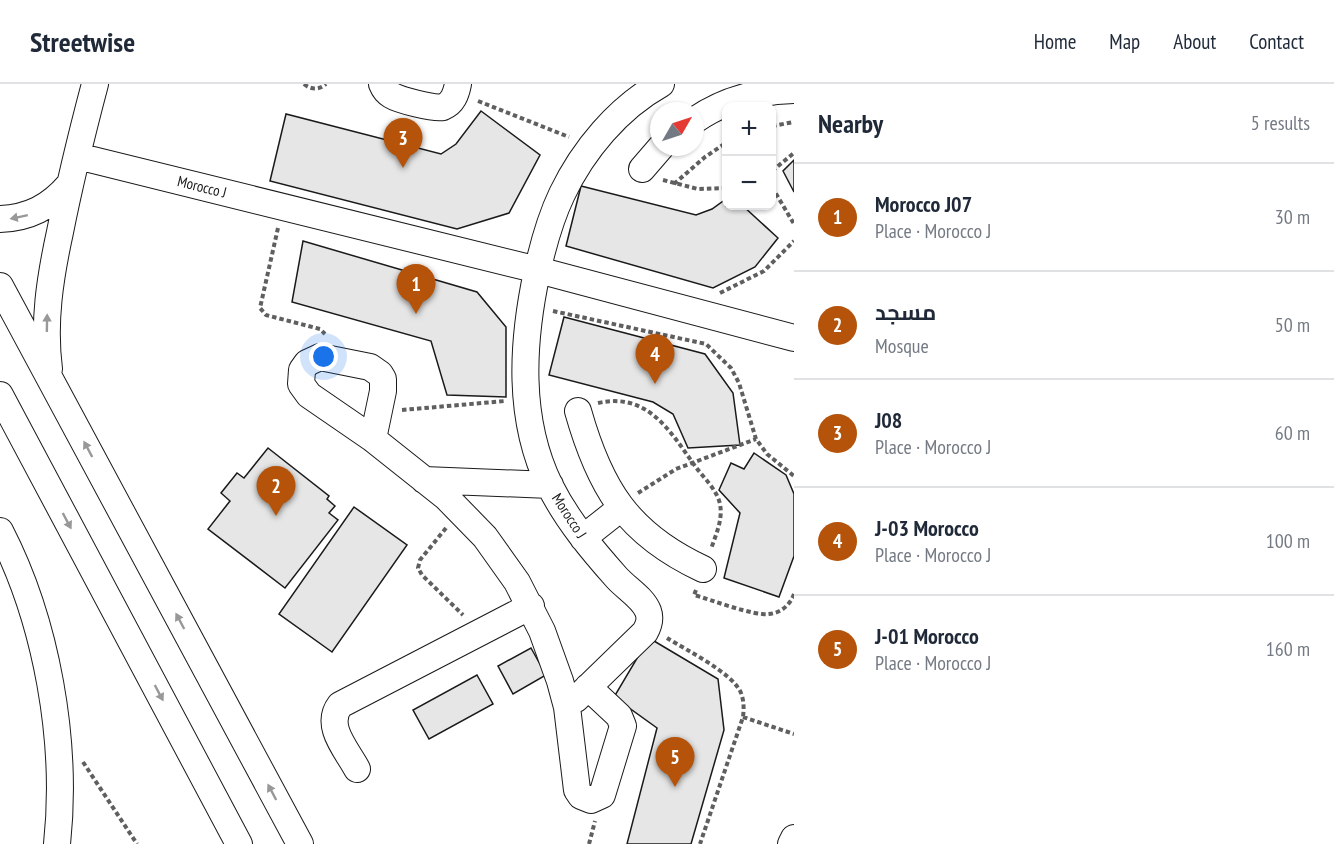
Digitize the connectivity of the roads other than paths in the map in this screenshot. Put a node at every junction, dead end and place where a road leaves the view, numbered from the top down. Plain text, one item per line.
1 (95, 84) edge
2 (382, 84) edge
3 (646, 87) edge
4 (457, 89) edge
5 (794, 90) edge
6 (716, 95) edge
7 (704, 109) edge
8 (76, 156) junction
9 (654, 156) edge
10 (642, 169) road end
11 (69, 185) junction
12 (0, 219) edge
13 (538, 270) junction
14 (0, 286) edge
15 (794, 338) edge
16 (51, 381) junction
17 (0, 395) edge
18 (578, 411) road end
19 (373, 439) junction
20 (424, 480) junction
21 (550, 485) junction
22 (621, 508) junction
23 (0, 531) edge
24 (583, 538) junction
25 (704, 569) road end
26 (531, 606) junction
27 (588, 687) junction
28 (567, 707) junction
29 (357, 770) dead end
30 (794, 838) edge
31 (57, 844) edge
32 (239, 844) edge
33 (300, 844) edge
34 (791, 844) edge

1 - 8 street
2 - 4 street
3 - 13 street, Morocco J
5 - 6 street
6 - 7 street
8 - 11 street
8 - 13 street, Morocco J
9 - 10 street
11 -> 12 street
16 -> 11 street
13 - 15 street, Morocco J
13 - 21 street, Morocco J
14 - 16 street
33 -> 16 street
17 -> 32 street
18 - 22 street
19 - 19 street
19 - 20 street
20 - 21 street
20 - 26 street
21 - 24 street, Morocco J
22 - 24 street
22 - 25 street
23 - 31 street
24 - 27 street, Morocco J
26 - 28 street
26 - 29 street
27 - 28 street
27 - 28 street
30 - 34 street

